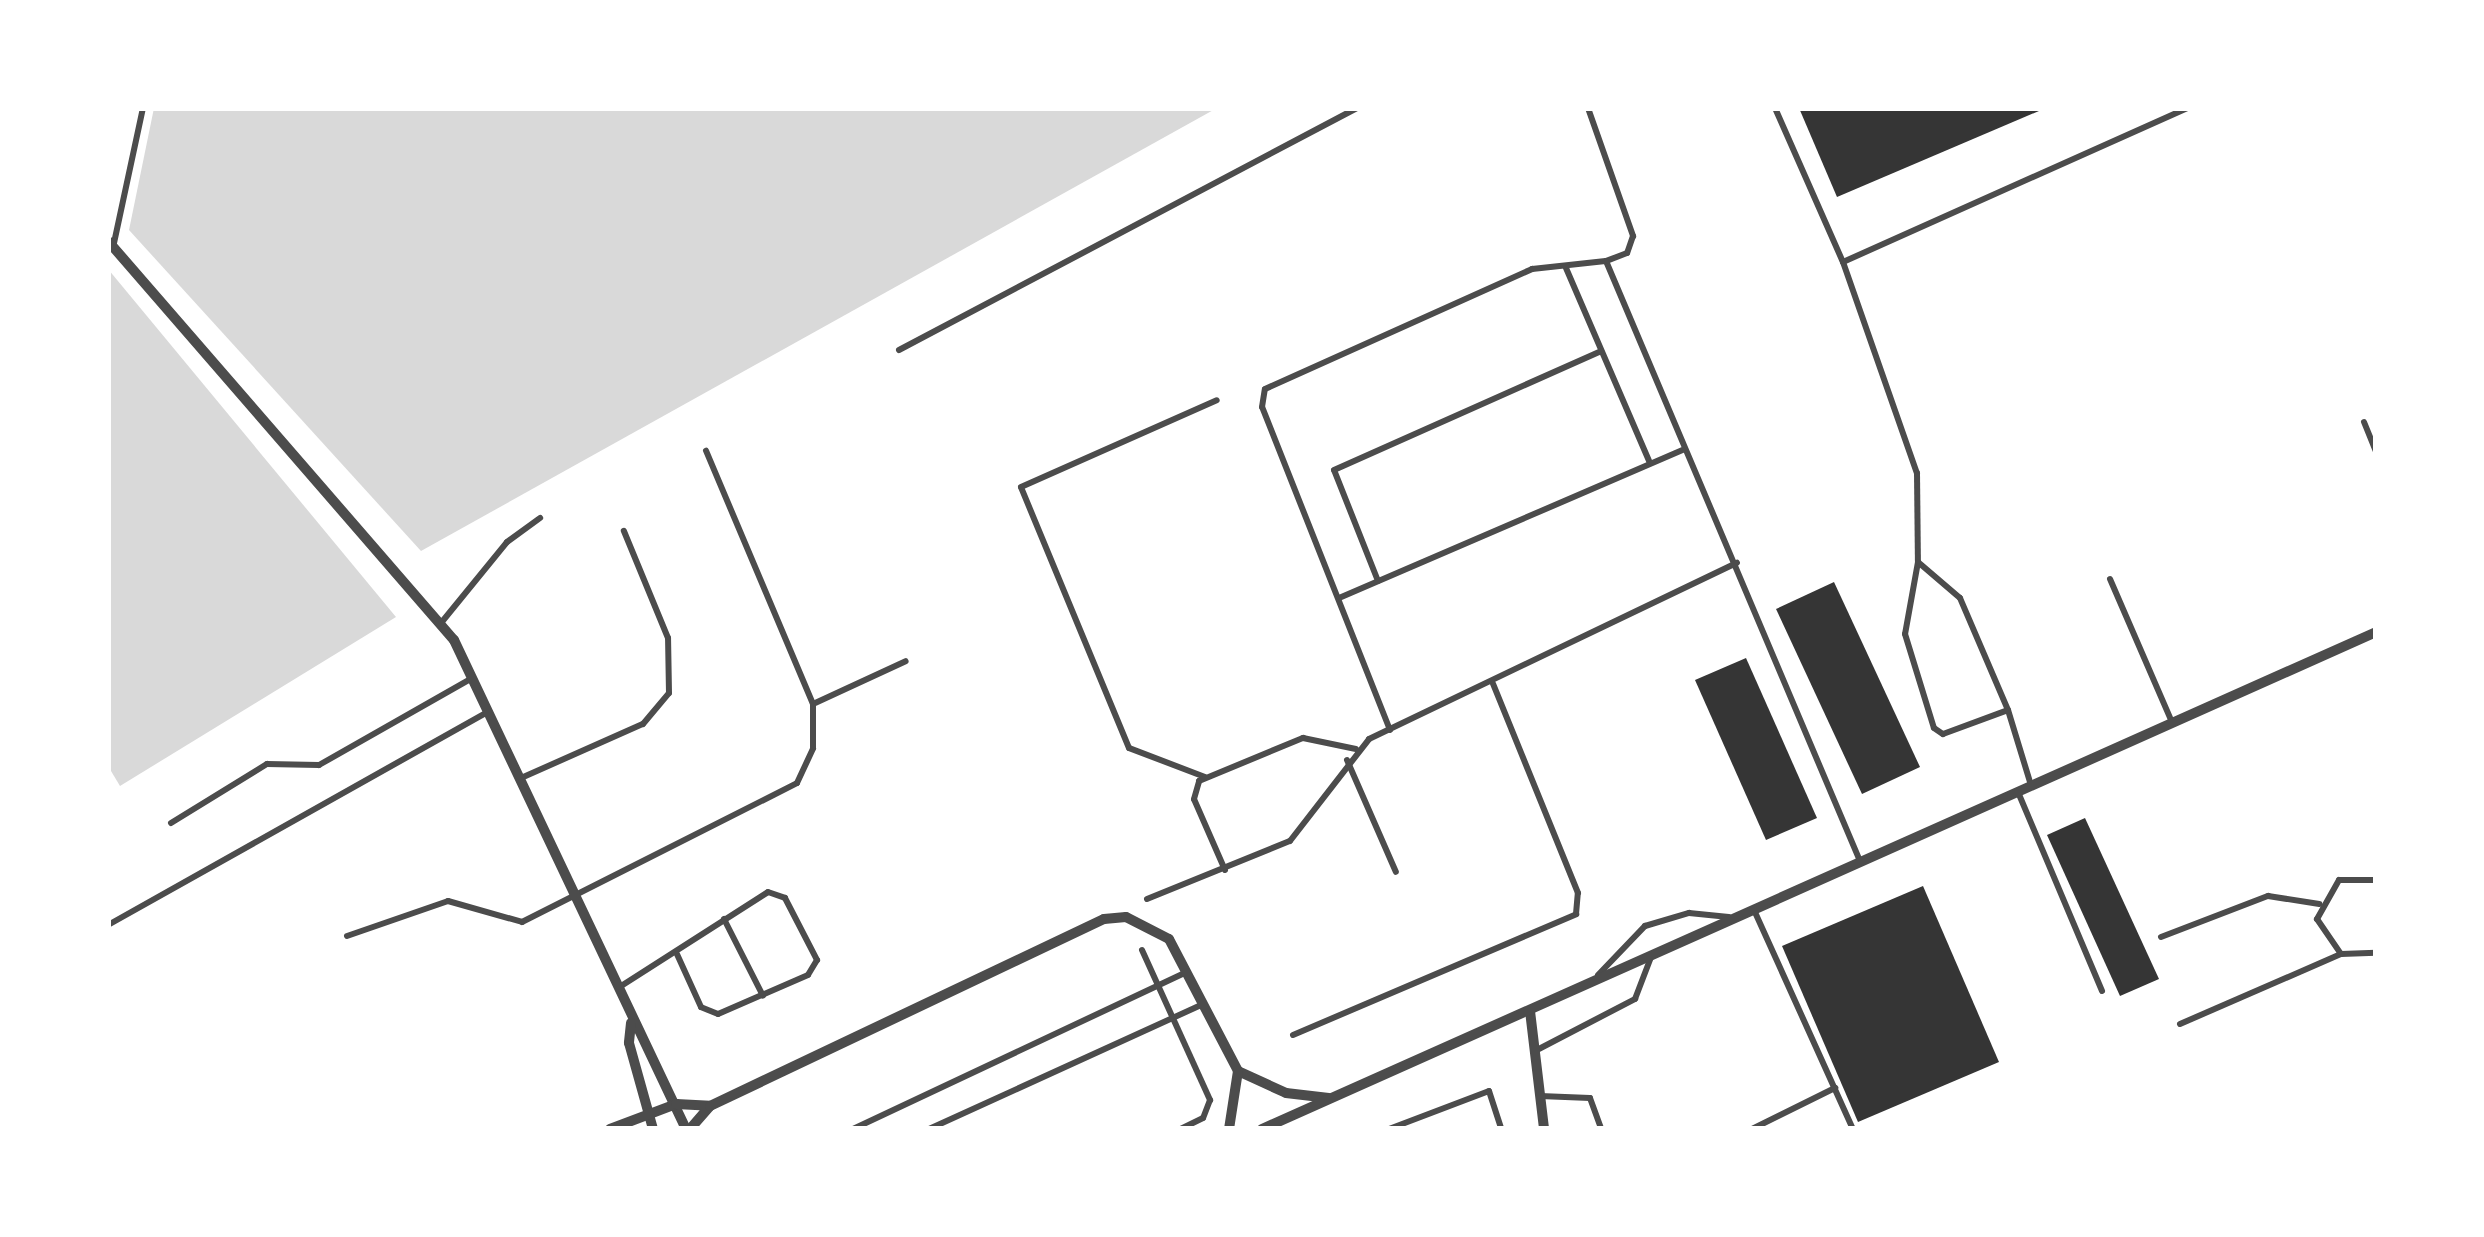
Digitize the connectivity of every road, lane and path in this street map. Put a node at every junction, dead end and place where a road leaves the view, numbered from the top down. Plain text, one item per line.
1 (143, 108) edge
2 (1358, 108) edge
3 (1588, 108) edge
4 (1775, 108) edge
5 (2188, 108) edge
6 (110, 244) edge
7 (1606, 261) junction
8 (1843, 262) junction
9 (1565, 267) junction
10 (899, 350) dead end
11 (1601, 351) junction
12 (1217, 400) dead end
13 (2364, 422) dead end
14 (706, 451) dead end
15 (1682, 451) junction
16 (2376, 451) edge
17 (1650, 463) junction
18 (540, 518) dead end
19 (624, 531) dead end
20 (1918, 562) junction
21 (1737, 563) junction
22 (2110, 579) dead end
23 (1378, 581) junction
24 (1339, 598) junction
25 (441, 623) junction
26 (2376, 632) edge
27 (906, 661) dead end
28 (476, 676) junction
29 (1493, 684) junction
30 (813, 704) junction
31 (2008, 710) junction
32 (491, 711) junction
33 (2172, 722) junction
34 (1390, 730) junction
35 (1356, 748) junction
36 (1347, 760) junction
37 (1204, 777) junction
38 (521, 778) junction
39 (2031, 785) junction
40 (2018, 792) junction
41 (171, 823) dead end
42 (1860, 861) junction
43 (1225, 870) junction
44 (1396, 872) dead end
45 (2374, 876) edge
46 (573, 891) junction
47 (1147, 899) dead end
48 (2319, 904) junction
49 (1754, 910) junction
50 (1738, 917) junction
51 (724, 919) junction
52 (108, 926) edge
53 (347, 936) dead end
54 (2161, 937) dead end
55 (1142, 950) dead end
56 (2376, 953) edge
57 (677, 954) junction
58 (2341, 954) junction
59 (1651, 957) junction
60 (1188, 971) junction
61 (1592, 984) junction
62 (1159, 987) junction
63 (615, 990) junction
64 (2102, 992) dead end
65 (763, 996) junction
66 (1205, 1003) junction
67 (1530, 1011) junction
68 (1172, 1019) junction
69 (631, 1023) junction
70 (2180, 1024) dead end
71 (1293, 1034) dead end
72 (1534, 1051) junction
73 (1238, 1071) junction
74 (1834, 1088) junction
75 (1540, 1096) junction
76 (1332, 1099) junction
77 (676, 1104) junction
78 (710, 1106) junction
79 (648, 1115) junction
80 (876, 1118) junction
81 (1193, 1126) edge
82 (610, 1129) edge
83 (653, 1129) edge
84 (688, 1129) edge
85 (853, 1129) edge
86 (880, 1129) edge
87 (929, 1129) edge
88 (1180, 1129) edge
89 (1229, 1129) edge
90 (1262, 1129) edge
91 (1388, 1129) edge
92 (1501, 1129) edge
93 (1544, 1129) edge
94 (1601, 1129) edge
95 (1752, 1129) edge
96 (1853, 1129) edge

1 - 6 lane
2 - 10 lane
3 - 7 lane
4 - 8 lane
5 - 8 lane
6 - 25 street
7 - 9 lane
7 - 15 lane
8 - 20 lane
9 - 11 lane
9 - 24 lane
11 - 17 lane
11 - 23 lane
12 - 37 lane
13 - 16 lane
14 - 30 lane
15 - 17 lane
15 - 21 lane
17 - 23 lane
18 - 25 lane
19 - 38 lane
20 - 31 lane
20 - 31 lane
21 - 29 lane
21 - 42 lane
22 - 33 lane
23 - 24 lane
24 - 34 lane
25 - 28 street
26 - 33 street
27 - 30 lane
28 - 32 street
28 - 41 lane
29 - 34 lane
29 - 71 lane
30 - 46 lane
31 - 39 lane
32 - 38 street
32 - 52 lane
33 - 39 street
34 - 35 lane
35 - 36 lane
35 - 37 lane
36 - 43 lane
36 - 44 lane
37 - 43 lane
38 - 46 street
39 - 40 street
40 - 42 street
40 - 64 lane
42 - 49 street
43 - 47 lane
45 - 48 lane
46 - 53 lane
46 - 63 street
48 - 54 lane
48 - 58 lane
49 - 50 street
49 - 74 lane
50 - 59 street
50 - 61 lane
51 - 57 lane
51 - 65 lane
51 - 65 lane
55 - 62 lane
56 - 58 lane
57 - 63 lane
57 - 65 lane
58 - 70 lane
59 - 61 street
59 - 72 lane
60 - 62 lane
60 - 66 street
60 - 78 street
61 - 67 street
62 - 68 lane
62 - 80 lane
63 - 69 street
66 - 68 lane
66 - 73 street
67 - 72 street
67 - 76 street
68 - 81 lane
68 - 87 lane
69 - 77 street
69 - 79 street
72 - 75 street
73 - 76 street
73 - 89 street
74 - 95 lane
74 - 96 lane
75 - 93 street
75 - 94 lane
76 - 90 street
77 - 78 street
77 - 79 street
77 - 84 street
78 - 84 street
79 - 82 street
79 - 83 street
80 - 85 lane
80 - 86 lane
81 - 88 lane
91 - 92 lane

